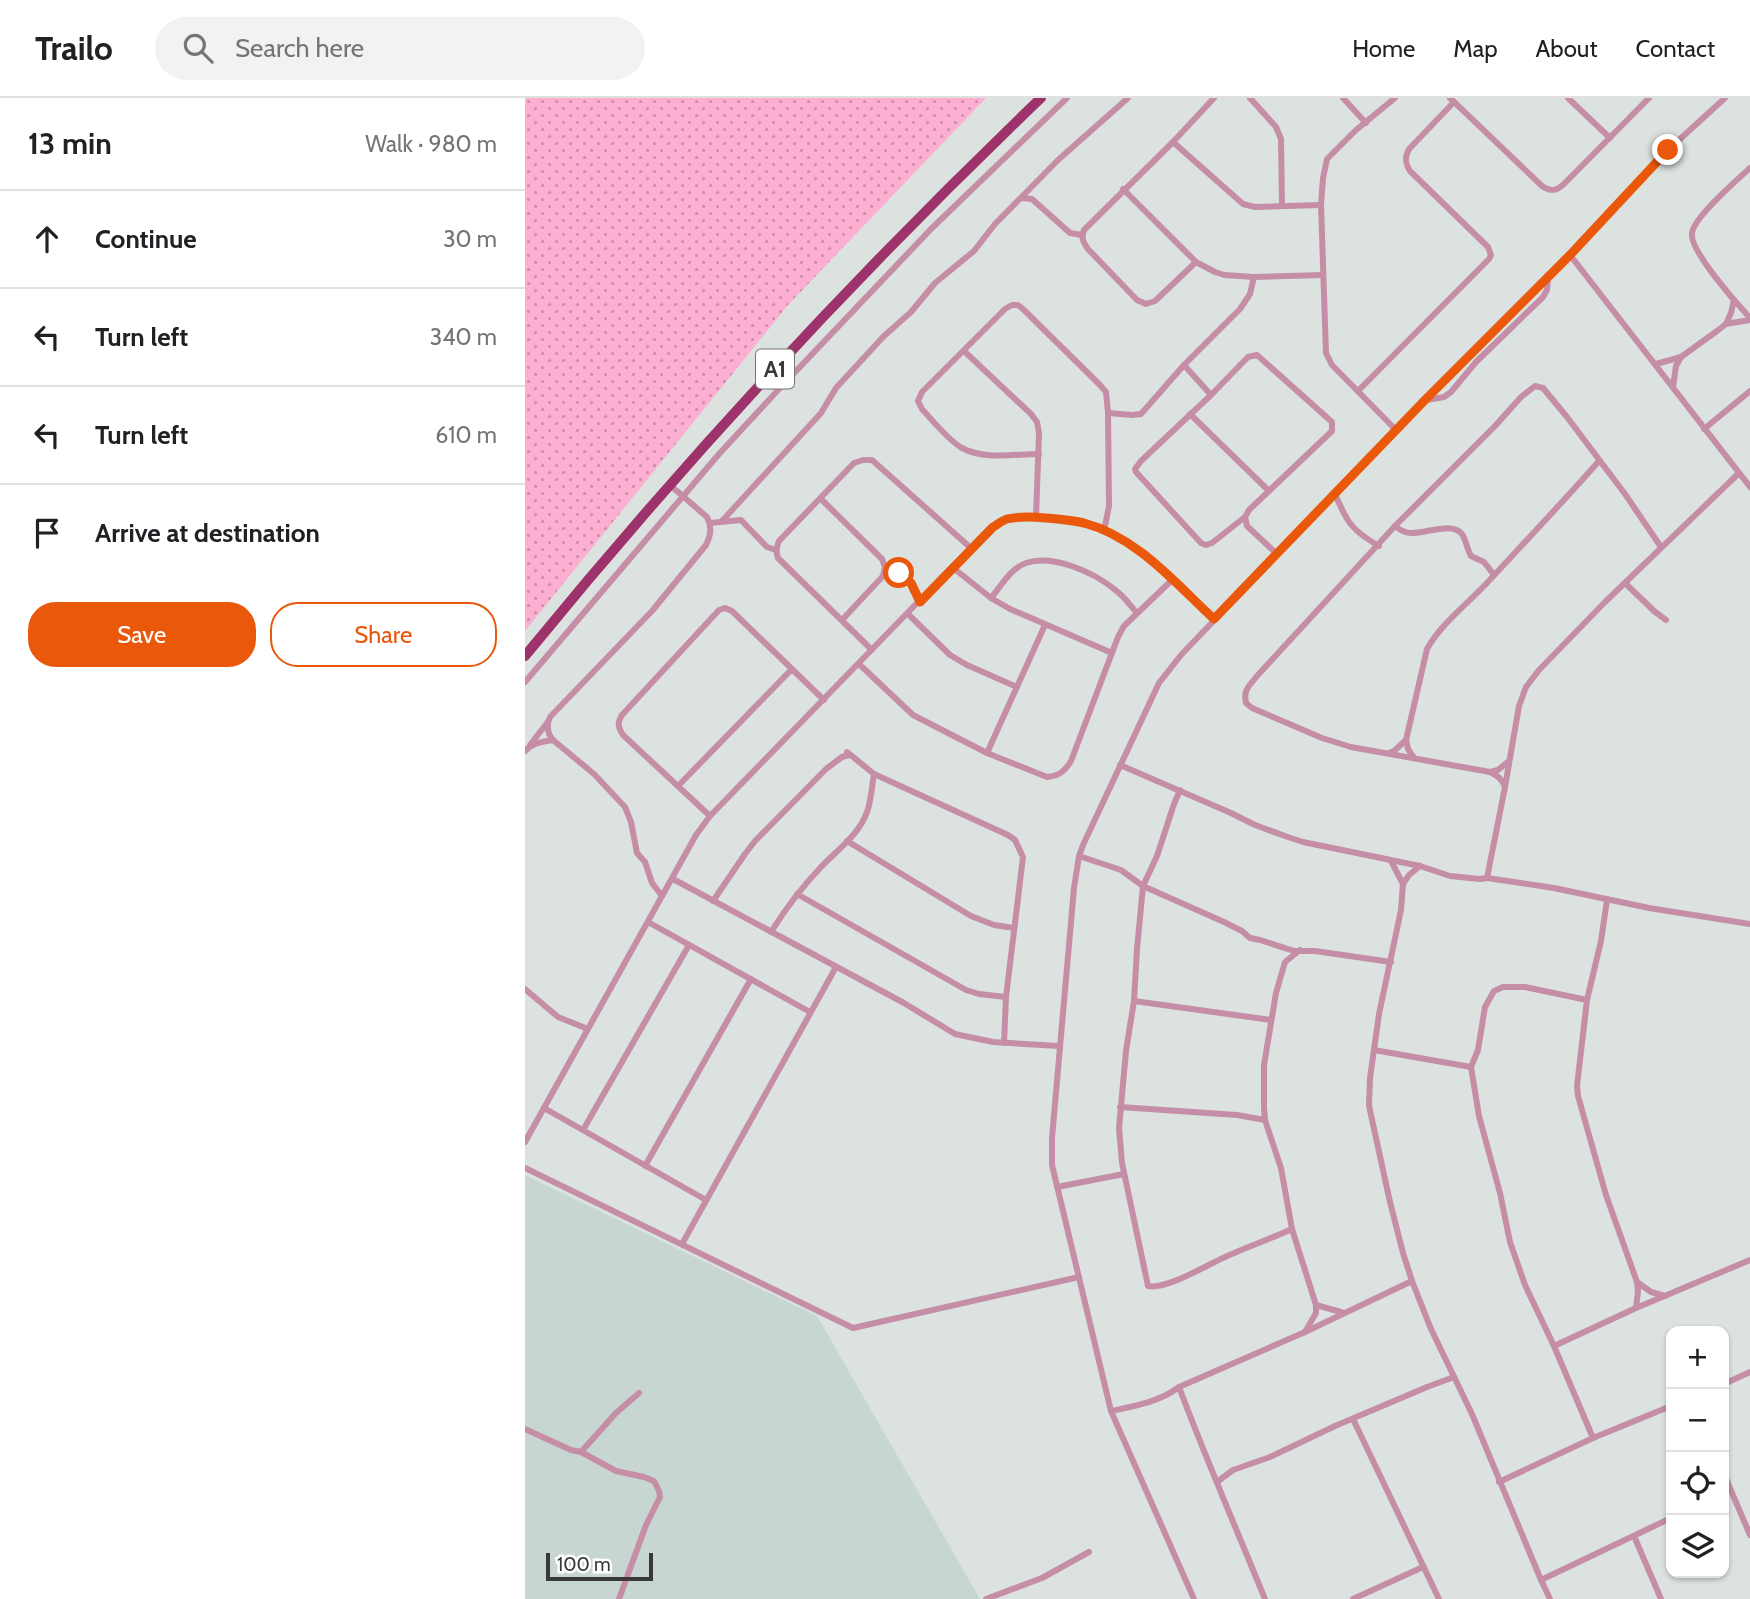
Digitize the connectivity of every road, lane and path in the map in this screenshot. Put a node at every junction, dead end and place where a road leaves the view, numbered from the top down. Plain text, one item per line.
1 (1041, 98) edge
2 (1067, 98) edge
3 (1128, 98) edge
4 (1214, 98) edge
5 (1250, 98) edge
6 (1343, 98) edge
7 (1395, 98) edge
8 (1568, 98) edge
9 (1649, 98) edge
10 (1725, 98) edge
11 (1452, 100) edge
12 (1366, 123) junction
13 (1610, 138) junction
14 (1173, 142) junction
15 (1750, 168) edge
16 (1123, 189) junction
17 (1021, 198) junction
18 (1321, 205) junction
19 (1282, 206) junction
20 (1082, 235) junction
21 (1570, 255) junction
22 (1196, 262) junction
23 (1323, 275) junction
24 (1254, 277) junction
25 (1548, 277) junction
26 (1734, 300) junction
27 (1750, 319) edge
28 (1505, 320) junction
29 (1726, 324) junction
30 (1512, 328) junction
31 (964, 351) junction
32 (1681, 357) junction
33 (1656, 364) junction
34 (1184, 365) junction
35 (1673, 387) junction
36 (1358, 391) junction
37 (1750, 391) edge
38 (1211, 395) junction
39 (1425, 400) junction
40 (1108, 413) junction
41 (1191, 414) junction
42 (1704, 429) junction
43 (1396, 430) junction
44 (1039, 454) junction
45 (1599, 461) junction
46 (1739, 473) junction
47 (670, 484) junction
48 (1750, 486) edge
49 (1269, 491) junction
50 (1335, 494) junction
51 (682, 497) junction
52 (821, 499) junction
53 (1036, 517) junction
54 (1245, 517) junction
55 (722, 522) junction
56 (710, 523) junction
57 (1395, 526) junction
58 (1104, 531) junction
59 (1379, 545) junction
60 (1661, 547) junction
61 (972, 549) junction
62 (776, 550) junction
63 (1277, 554) junction
64 (885, 567) junction
65 (953, 567) junction
66 (1494, 575) junction
67 (1172, 580) junction
68 (1625, 583) junction
69 (991, 598) junction
70 (920, 602) junction
71 (1137, 613) junction
72 (908, 614) junction
73 (1214, 619) junction
74 (842, 620) junction
75 (1666, 620) dead end
76 (1045, 625) junction
77 (872, 650) junction
78 (1112, 653) junction
79 (525, 656) edge
80 (859, 664) junction
81 (791, 670) junction
82 (525, 682) edge
83 (1017, 687) junction
84 (824, 700) junction
85 (547, 723) junction
86 (553, 740) junction
87 (1406, 740) junction
88 (527, 749) edge
89 (987, 753) junction
90 (1387, 754) junction
91 (1414, 758) junction
92 (1509, 761) junction
93 (1120, 765) junction
94 (1490, 772) junction
95 (874, 774) junction
96 (678, 786) junction
97 (1506, 787) junction
98 (1180, 790) junction
99 (710, 816) junction
100 (847, 841) junction
101 (1079, 856) junction
102 (1391, 861) junction
103 (1420, 866) junction
104 (1487, 878) junction
105 (673, 879) junction
106 (1403, 884) junction
107 (1143, 886) junction
108 (797, 894) junction
109 (662, 897) junction
110 (1607, 900) junction
111 (713, 901) junction
112 (648, 922) junction
113 (1750, 924) edge
114 (1014, 928) junction
115 (771, 932) junction
116 (689, 945) junction
117 (1277, 946) junction
118 (1300, 950) junction
119 (1285, 962) junction
120 (1391, 962) junction
121 (836, 967) junction
122 (751, 979) junction
123 (525, 989) edge
124 (1006, 997) junction
125 (1587, 1000) junction
126 (1134, 1001) junction
127 (810, 1012) junction
128 (1271, 1020) junction
129 (588, 1029) junction
130 (1004, 1043) junction
131 (1059, 1046) junction
132 (1374, 1049) junction
133 (1471, 1067) junction
134 (1121, 1107) junction
135 (544, 1108) junction
136 (1265, 1120) junction
137 (583, 1130) junction
138 (525, 1142) edge
139 (645, 1166) junction
140 (525, 1168) edge
141 (1124, 1174) junction
142 (1057, 1187) junction
143 (706, 1200) junction
144 (1292, 1229) junction
145 (682, 1244) junction
146 (1750, 1260) edge
147 (1079, 1278) junction
148 (1412, 1281) junction
149 (1637, 1282) junction
150 (1665, 1296) junction
151 (1316, 1306) junction
152 (1636, 1308) junction
153 (1343, 1312) junction
154 (1305, 1332) junction
155 (1554, 1346) junction
156 (1750, 1372) edge
157 (1454, 1377) junction
158 (1729, 1382) edge
159 (1179, 1387) junction
160 (639, 1393) dead end
161 (1666, 1408) edge
162 (1111, 1411) junction
163 (1353, 1419) junction
164 (525, 1429) edge
165 (1593, 1438) junction
166 (581, 1452) junction
167 (1217, 1482) junction
168 (1499, 1482) junction
169 (1729, 1484) edge
170 (1732, 1490) junction
171 (1729, 1492) edge
172 (1666, 1520) edge
173 (1750, 1535) edge
174 (1634, 1536) junction
175 (1089, 1552) dead end
176 (1423, 1567) junction
177 (1541, 1580) junction
178 (619, 1599) edge
179 (986, 1599) edge
180 (1194, 1599) edge
181 (1265, 1599) edge
182 (1353, 1599) edge
183 (1439, 1599) edge
184 (1550, 1599) edge
185 (1661, 1599) edge

1 - 47 highway, A1
2 - 51 street
3 - 17 street
4 - 14 street
5 - 19 street
6 - 12 street
7 - 12 street
8 - 13 street
9 - 13 street
10 - 21 street
11 - 13 street
11 - 36 street
12 - 18 street
14 - 16 street
14 - 19 street
15 - 26 street
16 - 20 street
16 - 22 street
17 - 20 street
17 - 55 street
18 - 19 street
18 - 23 street
20 - 22 street
21 - 25 street
21 - 33 street
22 - 24 street
23 - 24 street
23 - 36 street
24 - 34 street
25 - 28 street
25 - 30 street
26 - 27 street
26 - 29 street
27 - 29 street
28 - 30 street
28 - 39 street
29 - 32 street
30 - 39 street
31 - 40 street
31 - 44 street
31 - 44 street
32 - 33 street
32 - 35 street
33 - 35 street
34 - 38 street
34 - 40 street
35 - 42 street
36 - 43 street
37 - 42 street
38 - 41 street
38 - 49 street
39 - 43 street
40 - 58 street
41 - 49 street
41 - 54 street
42 - 46 street
43 - 50 street
44 - 53 street
45 - 57 street
45 - 60 street
45 - 66 street
46 - 48 street
46 - 60 street
47 - 51 street
47 - 79 highway, A1
49 - 54 street
50 - 59 street
50 - 63 street
51 - 56 street
51 - 82 street
52 - 61 street
52 - 62 street
52 - 64 street
53 - 58 street
53 - 61 street
54 - 63 street
55 - 56 street
55 - 62 street
56 - 85 street
57 - 59 street
57 - 66 street
58 - 67 street
59 - 90 street
60 - 68 street
61 - 65 street
62 - 74 street
63 - 73 street
64 - 70 street
64 - 74 street
65 - 69 street
65 - 70 street
66 - 87 street
67 - 71 street
67 - 73 street
68 - 75 street
68 - 92 street
69 - 71 street
69 - 76 street
70 - 72 street
71 - 78 street
72 - 77 street
72 - 83 street
73 - 93 street
74 - 77 street
76 - 78 street
76 - 83 street
77 - 80 street
78 - 89 street
80 - 84 street
80 - 89 street
81 - 84 street
81 - 96 street
81 - 96 street
83 - 89 street
84 - 99 street
85 - 86 street
85 - 88 street
86 - 88 street
86 - 109 street
87 - 90 street
87 - 91 street
90 - 91 street
91 - 94 street
92 - 94 street
92 - 97 street
93 - 98 street
93 - 101 street
94 - 97 street
95 - 100 street
95 - 111 street
95 - 114 street
96 - 99 street
97 - 104 street
98 - 102 street
98 - 107 street
99 - 105 street
100 - 108 street
100 - 114 street
101 - 107 street
101 - 131 street
102 - 103 street
102 - 106 street
103 - 104 street
103 - 106 street
104 - 110 street
105 - 109 street
105 - 111 street
106 - 120 street
107 - 117 street
107 - 126 street
108 - 115 street
108 - 124 street
109 - 112 street
110 - 113 street
110 - 125 street
111 - 115 street
112 - 116 street
112 - 129 street
114 - 124 street
115 - 121 street
116 - 122 street
116 - 137 street
117 - 118 street
117 - 119 street
118 - 119 street
118 - 120 street
119 - 128 street
120 - 132 street
121 - 127 street
121 - 130 street
122 - 127 street
122 - 139 street
123 - 129 street
124 - 130 street
125 - 133 street
125 - 149 street
126 - 128 street
126 - 134 street
127 - 143 street
128 - 136 street
129 - 135 street
130 - 131 street
131 - 142 street
132 - 133 street
132 - 148 street
133 - 155 street
134 - 136 street
134 - 141 street
135 - 137 street
135 - 138 street
136 - 144 street
137 - 139 street
139 - 143 street
140 - 145 street
141 - 142 street
141 - 144 street
142 - 147 street
143 - 145 street
144 - 151 street
145 - 147 street
146 - 150 street
147 - 162 street
148 - 153 street
148 - 157 street
149 - 150 street
149 - 152 street
150 - 152 street
151 - 153 street
151 - 154 street
152 - 155 street
153 - 154 street
154 - 159 street
155 - 165 street
156 - 158 street
157 - 163 street
157 - 168 street
159 - 162 street
159 - 167 street
160 - 166 street
161 - 165 street
162 - 180 street
163 - 167 street
163 - 176 street
164 - 166 street
165 - 168 street
166 - 178 street
167 - 181 street
168 - 177 street
169 - 170 street
170 - 171 street
170 - 173 street
172 - 174 street
174 - 177 street
174 - 185 street
175 - 179 street
176 - 182 street
176 - 183 street
177 - 184 street

